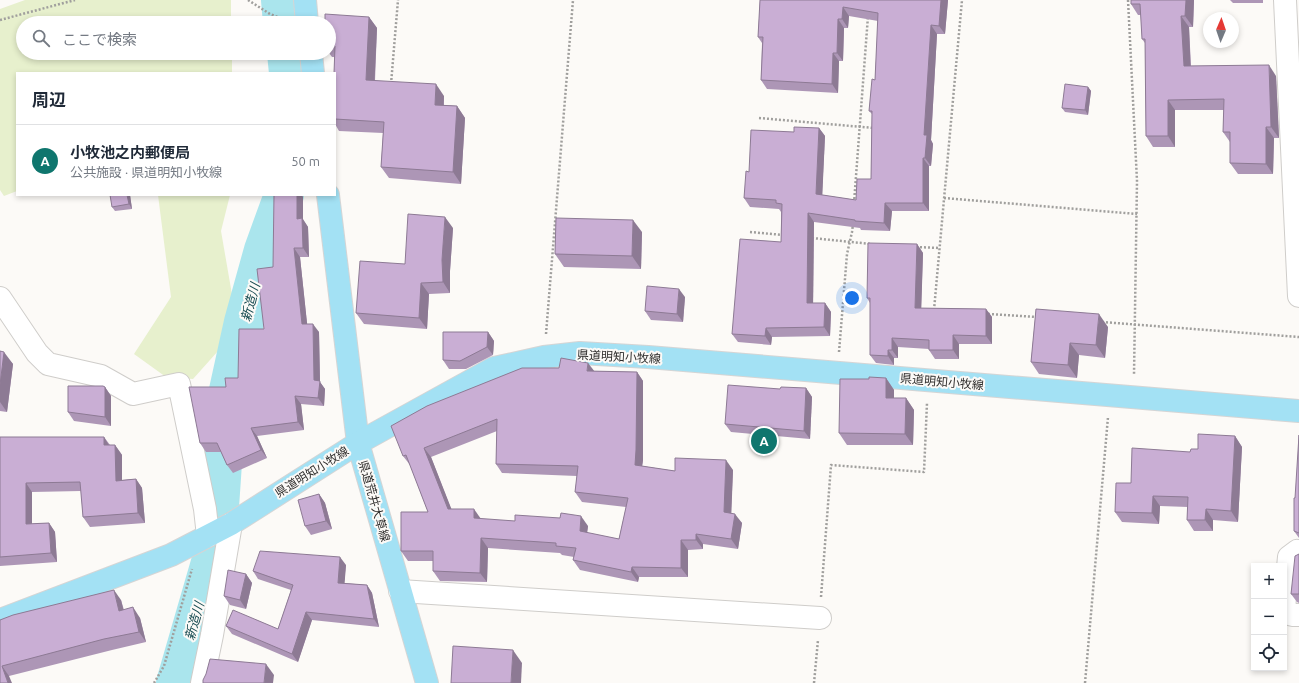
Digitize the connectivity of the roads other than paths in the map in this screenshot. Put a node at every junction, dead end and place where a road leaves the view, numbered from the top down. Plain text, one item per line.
1 (306, 0) edge
2 (1285, 0) edge
3 (307, 16) edge
4 (312, 60) edge
5 (313, 72) edge
6 (328, 196) edge
7 (1299, 296) edge
8 (0, 298) edge
9 (1299, 411) edge
10 (358, 443) junction
11 (231, 524) junction
12 (203, 539) junction
13 (1299, 552) edge
14 (400, 591) junction
15 (1299, 615) edge
16 (820, 618) road end
17 (0, 620) edge
18 (202, 683) edge
19 (427, 683) edge

1 - 3 main road
2 - 7 street
4 - 5 main road
6 - 10 main road, 県道荒井大草線
8 - 12 street
9 - 10 main road, 県道明知小牧線
10 - 11 main road, 県道明知小牧線
10 - 14 main road, 県道荒井大草線
11 - 12 main road, 県道明知小牧線
11 - 18 street
12 - 17 main road, 県道明知小牧線
13 - 15 street
14 - 16 street
14 - 19 main road, 県道荒井大草線

